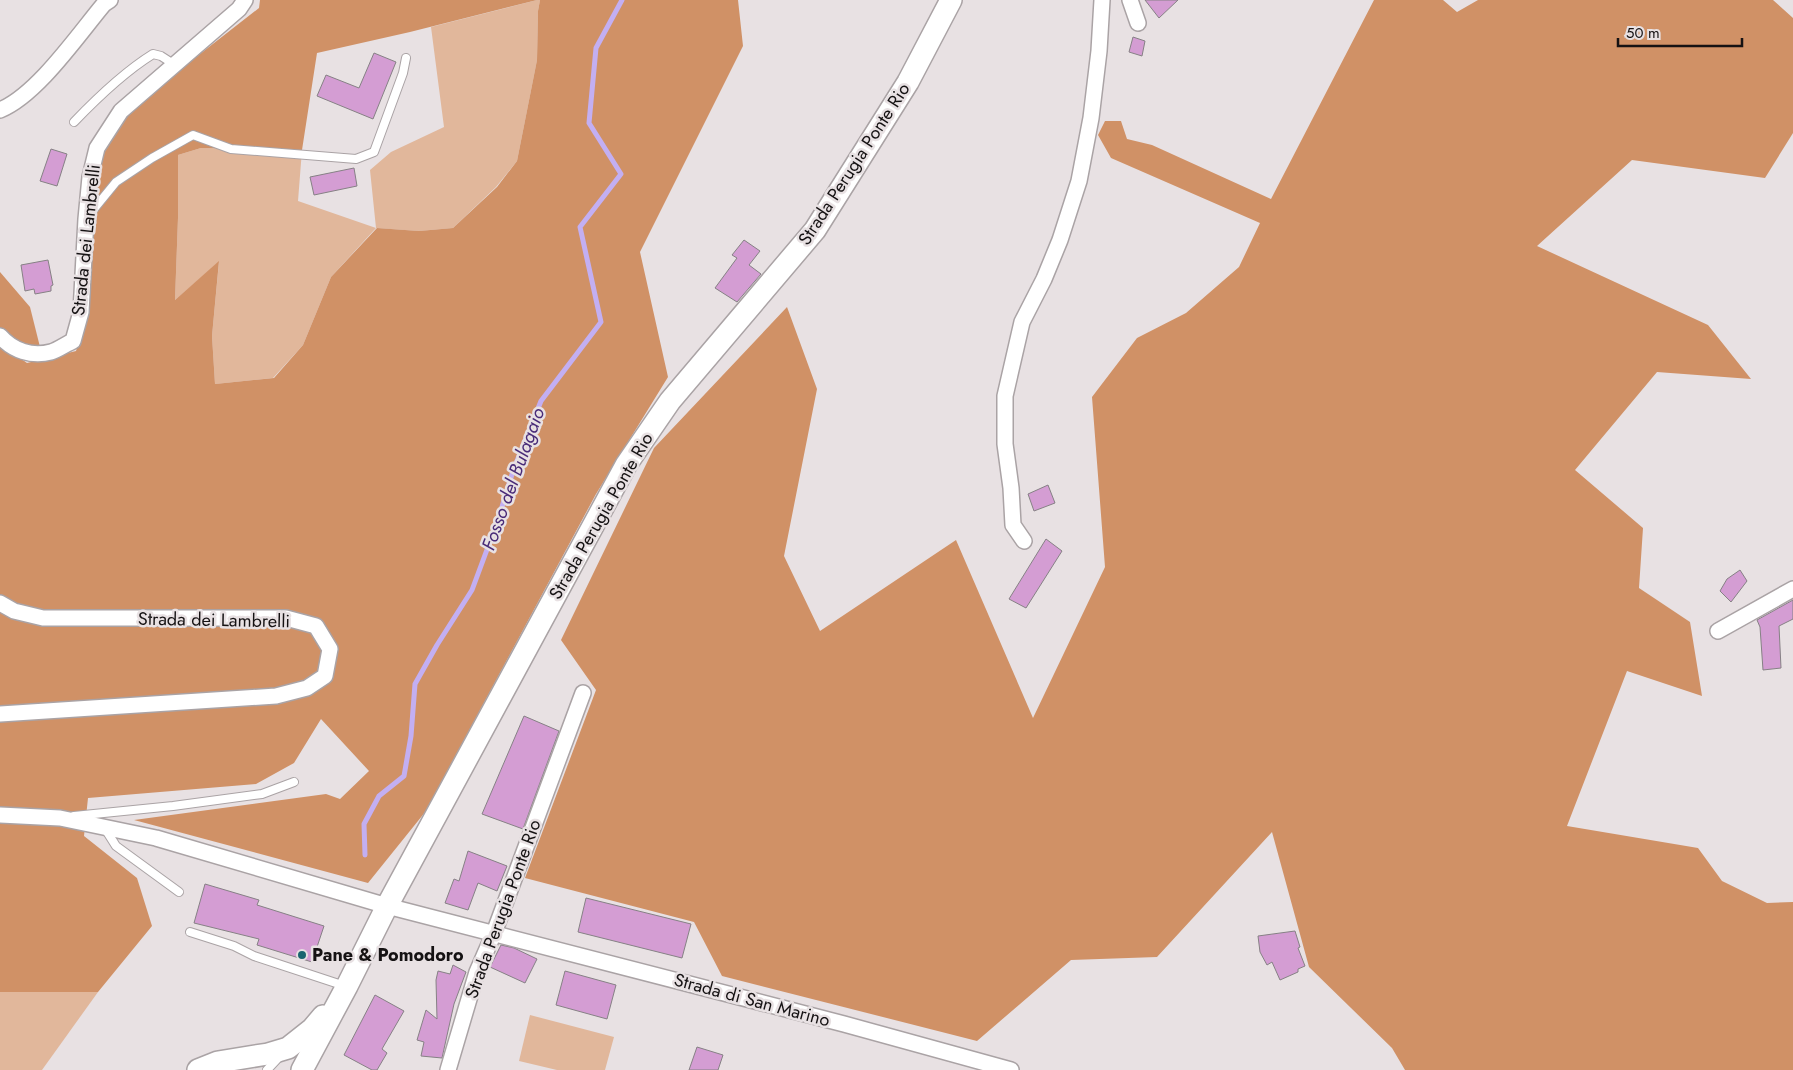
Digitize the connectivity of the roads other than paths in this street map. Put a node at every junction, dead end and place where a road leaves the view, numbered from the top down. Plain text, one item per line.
1 (110, 0) edge
2 (245, 0) edge
3 (951, 0) edge
4 (1102, 0) edge
5 (1130, 0) edge
6 (1138, 23) dead end
7 (406, 58) dead end
8 (175, 65) junction
9 (0, 110) edge
10 (74, 122) dead end
11 (86, 219) junction
12 (0, 336) edge
13 (1024, 541) dead end
14 (1793, 589) edge
15 (0, 603) edge
16 (1718, 631) dead end
17 (583, 693) dead end
18 (0, 714) edge
19 (294, 782) dead end
20 (0, 815) edge
21 (60, 818) junction
22 (103, 826) junction
23 (179, 892) dead end
24 (387, 906) junction
25 (190, 932) dead end
26 (494, 932) junction
27 (347, 986) junction
28 (288, 1048) junction
29 (208, 1066) edge
30 (249, 1070) edge
31 (267, 1070) edge
32 (302, 1070) edge
33 (448, 1070) edge
34 (1011, 1070) edge

1 - 9 street
2 - 8 street, Strada dei Lambrelli
3 - 24 main road, Strada Perugia Ponte Rio
4 - 13 street
5 - 6 street
7 - 11 lane
8 - 10 lane
8 - 11 street, Strada dei Lambrelli
11 - 12 street, Strada dei Lambrelli
14 - 16 street
15 - 18 street, Strada dei Lambrelli
17 - 26 street, Strada Perugia Ponte Rio
19 - 21 lane
20 - 21 street
21 - 22 street
22 - 23 lane
22 - 24 street
24 - 26 street
24 - 27 main road, Strada Perugia Ponte Rio
25 - 27 lane
26 - 33 street, Strada Perugia Ponte Rio
26 - 34 street, Strada di San Marino
27 - 28 main road, Strada Perugia Ponte Rio
27 - 32 main road, Strada Perugia Ponte Rio
28 - 29 main road, Strada Perugia Ponte Rio
28 - 31 lane
29 - 30 main road, Strada Perugia Ponte Rio

